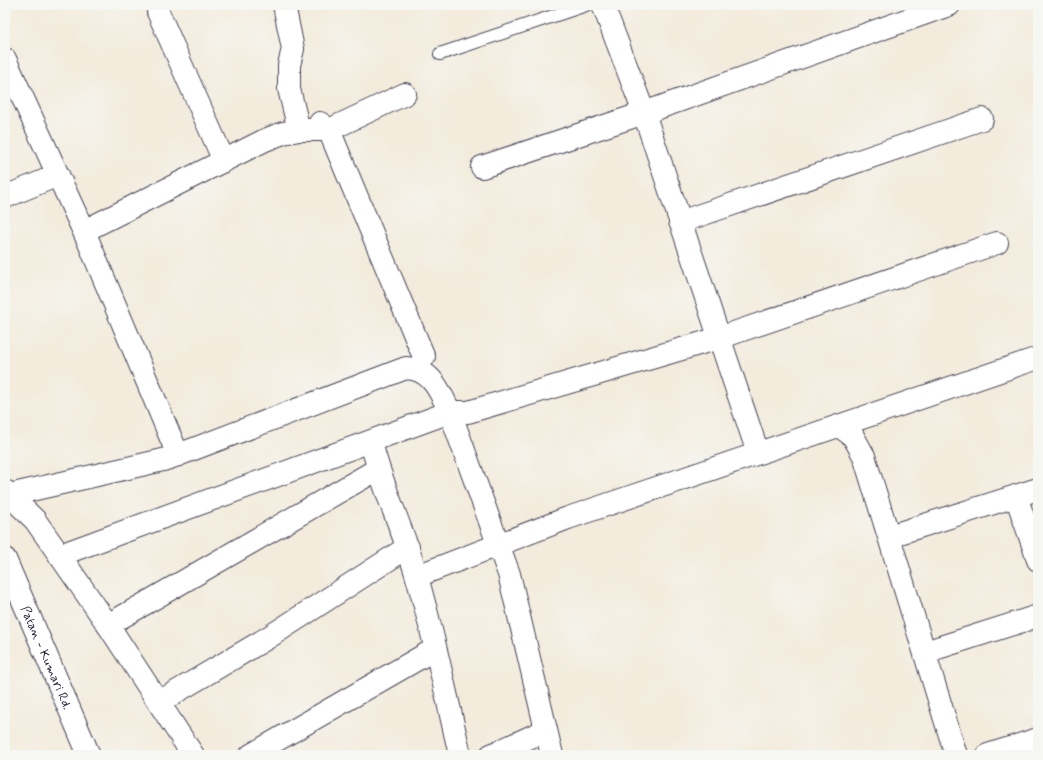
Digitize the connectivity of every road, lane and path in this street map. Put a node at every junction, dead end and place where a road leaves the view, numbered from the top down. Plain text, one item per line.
1 (284, 5) edge
2 (586, 5) edge
3 (603, 5) edge
4 (949, 5) edge
5 (158, 12) dead end
6 (440, 54) dead end
7 (5, 59) edge
8 (405, 94) dead end
9 (644, 112) junction
10 (982, 119) dead end
11 (325, 126) junction
12 (299, 130) junction
13 (224, 161) junction
14 (482, 167) dead end
15 (58, 175) junction
16 (5, 197) edge
17 (680, 222) junction
18 (84, 231) junction
19 (997, 243) dead end
20 (719, 338) junction
21 (424, 357) dead end
22 (1038, 358) edge
23 (450, 412) junction
24 (839, 426) junction
25 (371, 442) junction
26 (758, 453) junction
27 (178, 455) junction
28 (378, 469) junction
29 (1038, 489) edge
30 (7, 493) edge
31 (1016, 496) junction
32 (890, 536) junction
33 (499, 545) junction
34 (408, 547) junction
35 (60, 555) junction
36 (5, 559) edge
37 (1038, 560) edge
38 (417, 576) junction
39 (1038, 616) edge
40 (108, 625) junction
41 (435, 649) junction
42 (925, 652) junction
43 (160, 702) junction
44 (546, 730) junction
45 (1038, 739) edge
46 (89, 755) edge
47 (193, 755) edge
48 (251, 755) edge
49 (460, 755) edge
50 (491, 755) edge
51 (552, 755) edge
52 (956, 755) edge
53 (988, 755) edge

1 - 12 street
2 - 6 lane
3 - 9 street
4 - 9 street
5 - 13 street
7 - 15 street
8 - 11 street
9 - 14 street
9 - 17 street
10 - 17 street
11 - 12 street
11 - 21 street
12 - 13 street
13 - 18 street
15 - 16 street
15 - 18 street
17 - 20 street
18 - 27 street
19 - 20 street
20 - 23 street
20 - 26 street
22 - 24 street
23 - 25 street
23 - 27 street
23 - 33 street
24 - 26 street
24 - 32 street
25 - 28 street
25 - 35 street
26 - 33 street
27 - 30 street
28 - 34 street
28 - 40 street
29 - 31 street
30 - 35 street
31 - 32 street
31 - 37 street
32 - 42 street
33 - 38 street
33 - 44 street
34 - 38 street
34 - 43 street
35 - 40 street
36 - 46 street, Patan - Kumari Rd.
38 - 41 street
39 - 42 street
40 - 43 street
41 - 48 street
41 - 49 street
42 - 52 street
43 - 47 street
44 - 50 street
44 - 51 street
45 - 53 street

